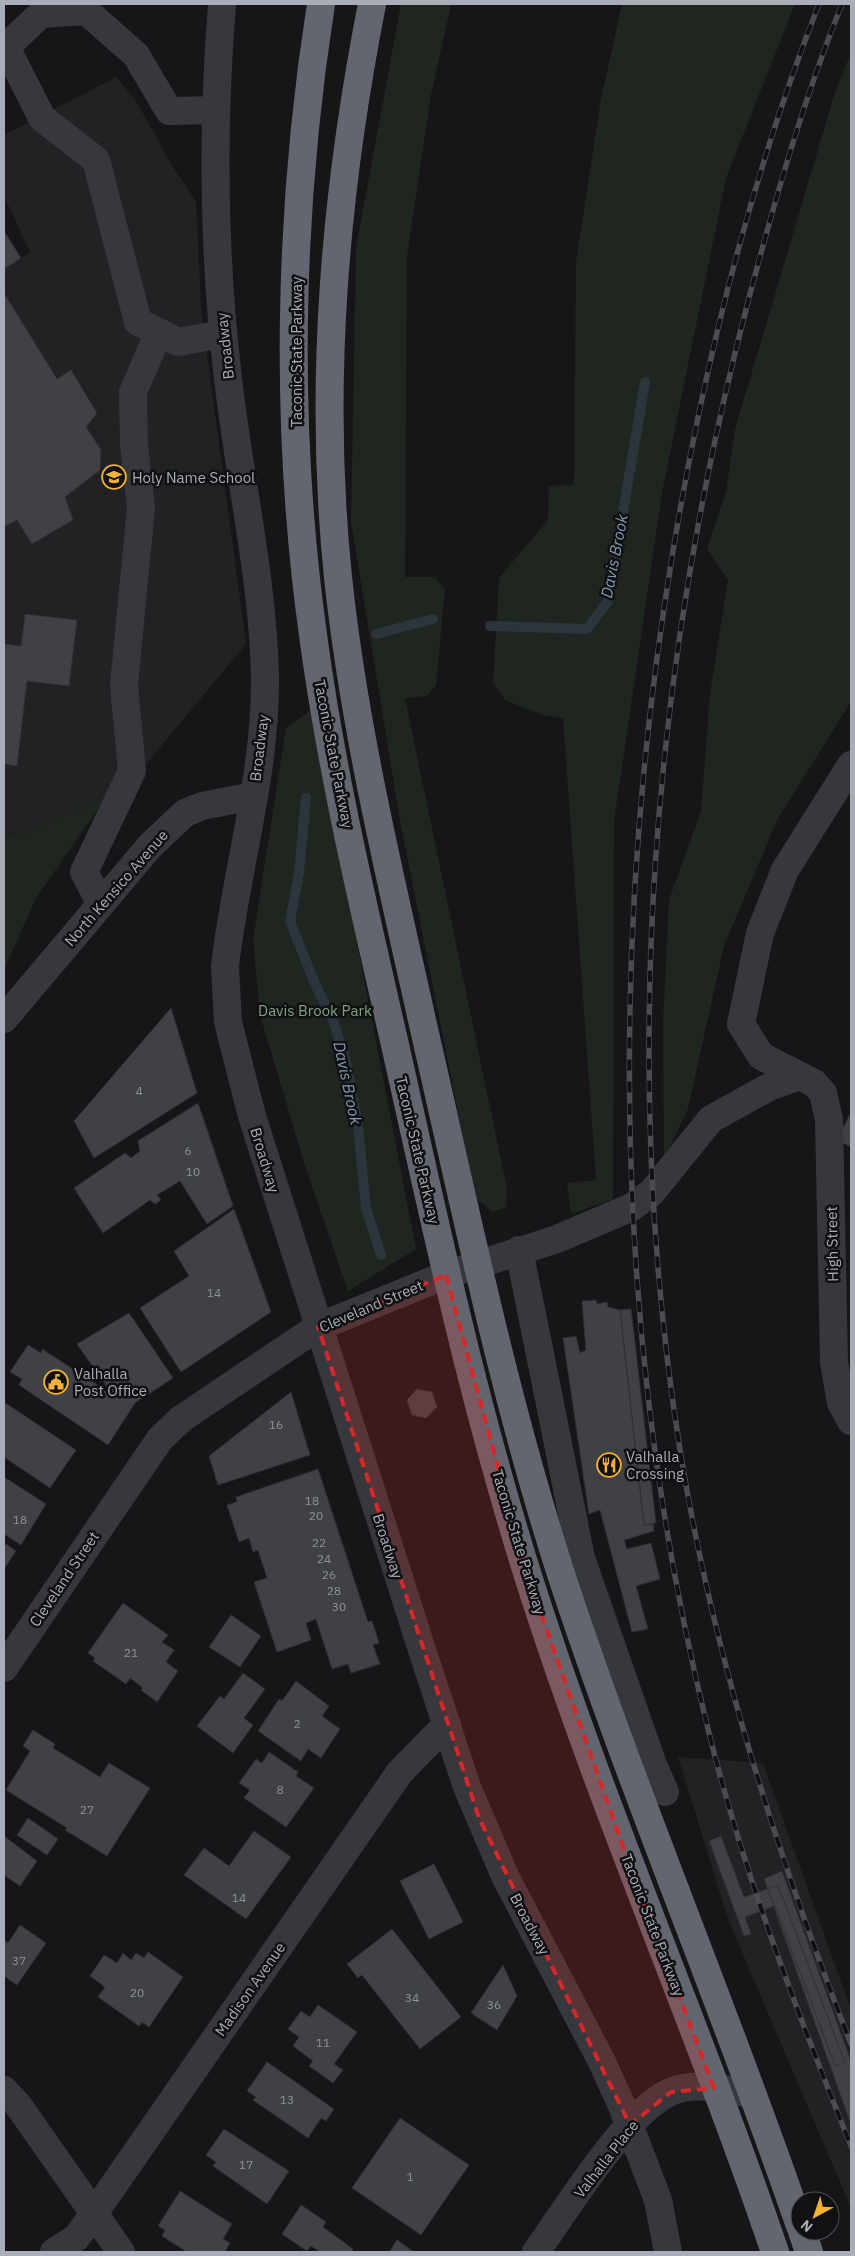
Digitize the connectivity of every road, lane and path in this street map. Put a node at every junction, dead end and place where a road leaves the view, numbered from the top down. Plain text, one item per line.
1 (222, 4) edge
2 (321, 4) edge
3 (372, 4) edge
4 (5, 45) edge
5 (216, 110) junction
6 (159, 332) junction
7 (223, 334) junction
8 (851, 765) edge
9 (253, 796) junction
10 (101, 904) junction
11 (4, 1019) edge
12 (800, 1076) junction
13 (518, 1250) junction
14 (478, 1264) junction
15 (446, 1275) junction
16 (318, 1327) junction
17 (851, 1421) edge
18 (4, 1668) edge
19 (447, 1724) junction
20 (665, 1792) dead end
21 (714, 2088) junction
22 (4, 2090) edge
23 (753, 2095) junction
24 (630, 2125) junction
25 (790, 2198) edge
26 (94, 2215) junction
27 (54, 2252) edge
28 (121, 2252) edge
29 (536, 2252) edge
30 (668, 2252) edge
31 (775, 2252) edge

1 - 5 street, Broadway
2 - 15 highway, Taconic State Parkway
3 - 14 highway, Taconic State Parkway
4 - 5 street
4 - 6 street
5 - 7 street, Broadway
6 - 7 street
6 - 10 street
7 - 9 street, Broadway
8 - 12 street, High Street
9 - 10 street, North Kensico Avenue
9 - 16 street, Broadway
10 - 11 street, North Kensico Avenue
12 - 13 street, Cleveland Street
12 - 17 street, High Street
13 - 14 street, Cleveland Street
13 - 20 street
14 - 15 street, Cleveland Street
14 - 23 highway, Taconic State Parkway
15 - 16 street, Cleveland Street
15 - 21 highway, Taconic State Parkway
16 - 18 street, Cleveland Street
16 - 19 street, Broadway
19 - 24 street, Broadway
19 - 26 street, Madison Avenue
21 - 23 street, Valhalla Place
21 - 24 street, Valhalla Place
21 - 31 highway, Taconic State Parkway
22 - 26 street
23 - 25 highway, Taconic State Parkway
24 - 29 street, Valhalla Place
24 - 30 street, Broadway
26 - 27 street, Madison Avenue
26 - 28 street

